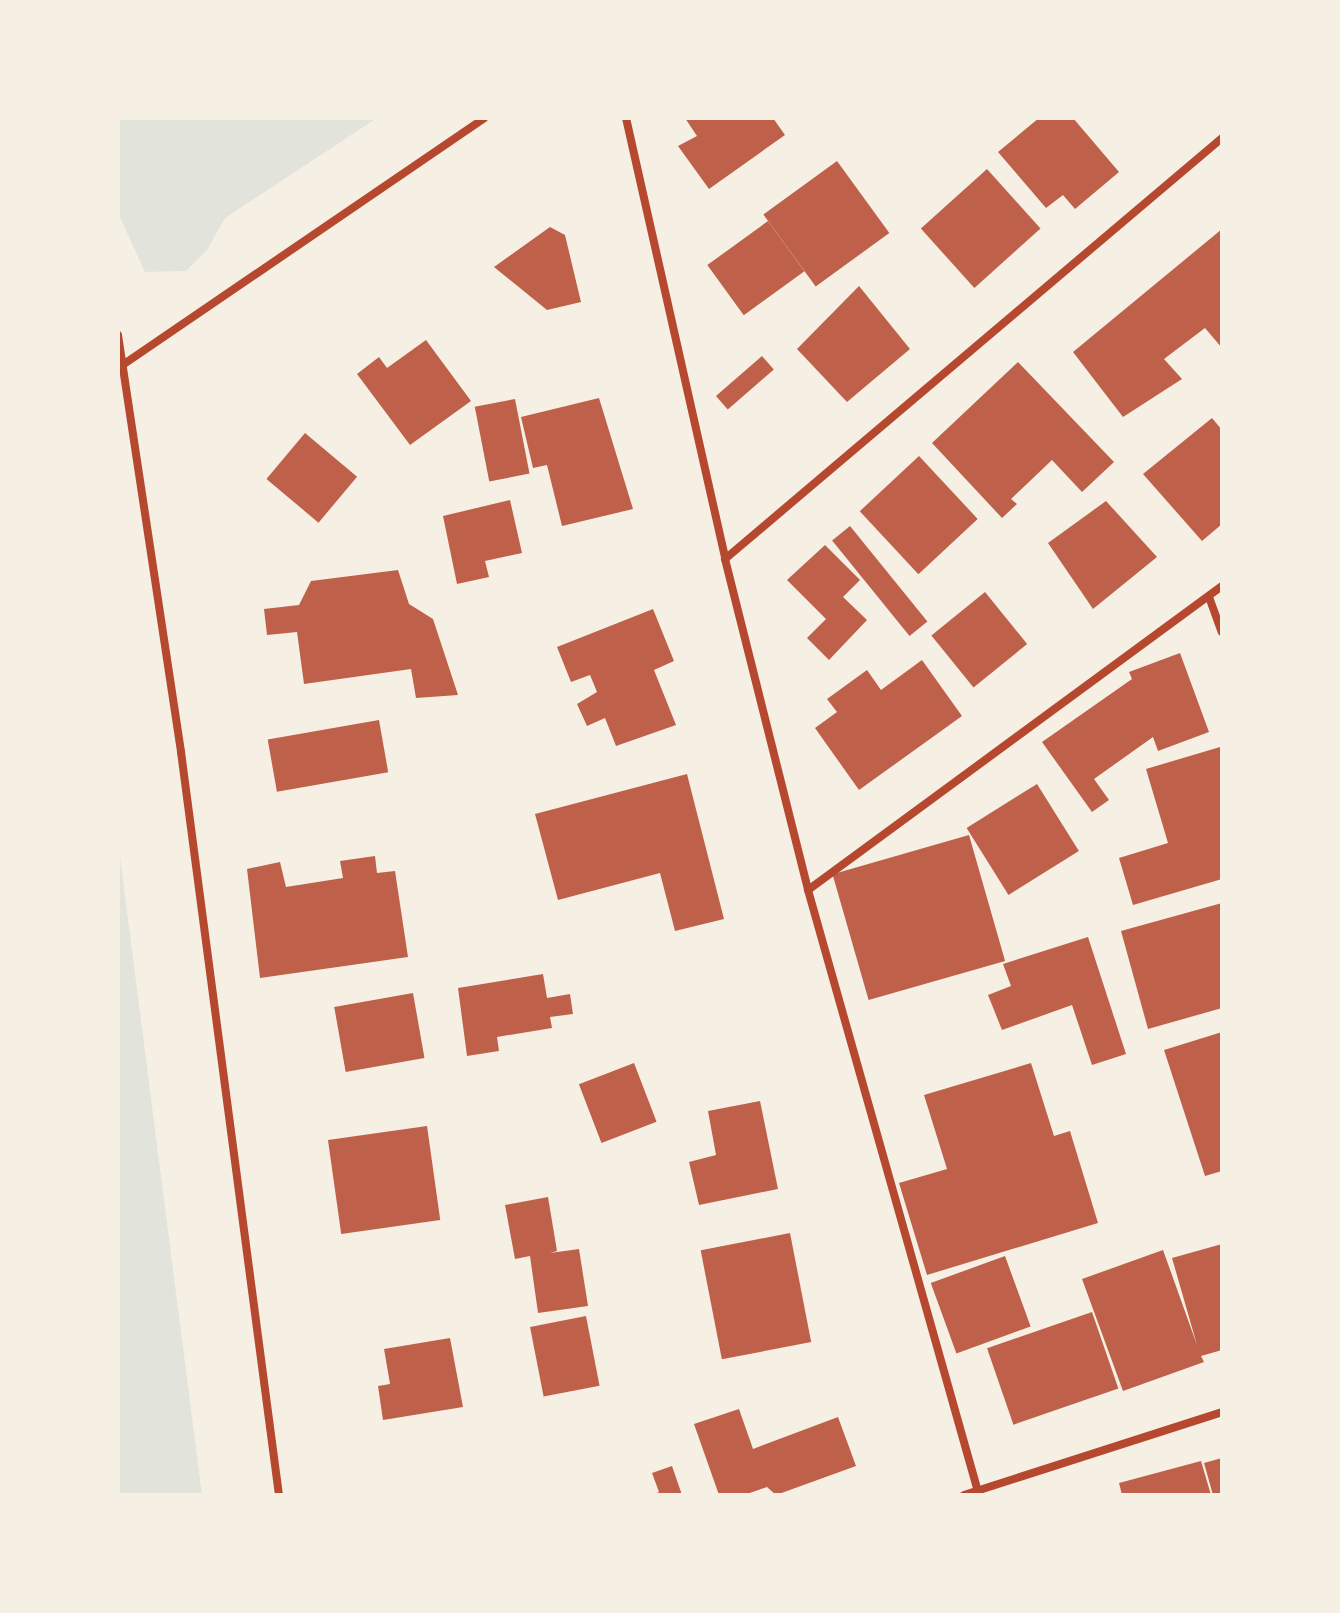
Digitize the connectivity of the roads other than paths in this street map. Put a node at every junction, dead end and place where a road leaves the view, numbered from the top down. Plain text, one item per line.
1 (484, 118) edge
2 (626, 118) edge
3 (1222, 138) edge
4 (118, 335) edge
5 (124, 364) junction
6 (725, 559) junction
7 (1222, 586) edge
8 (1209, 597) junction
9 (1222, 632) edge
10 (808, 890) junction
11 (1222, 1412) edge
12 (978, 1493) edge
13 (279, 1495) edge
14 (964, 1495) edge

1 - 5 street
2 - 6 street
3 - 6 street
4 - 5 street
5 - 13 street
6 - 10 street
7 - 8 street
8 - 9 street
8 - 10 street
10 - 12 street
11 - 12 street
12 - 14 street

